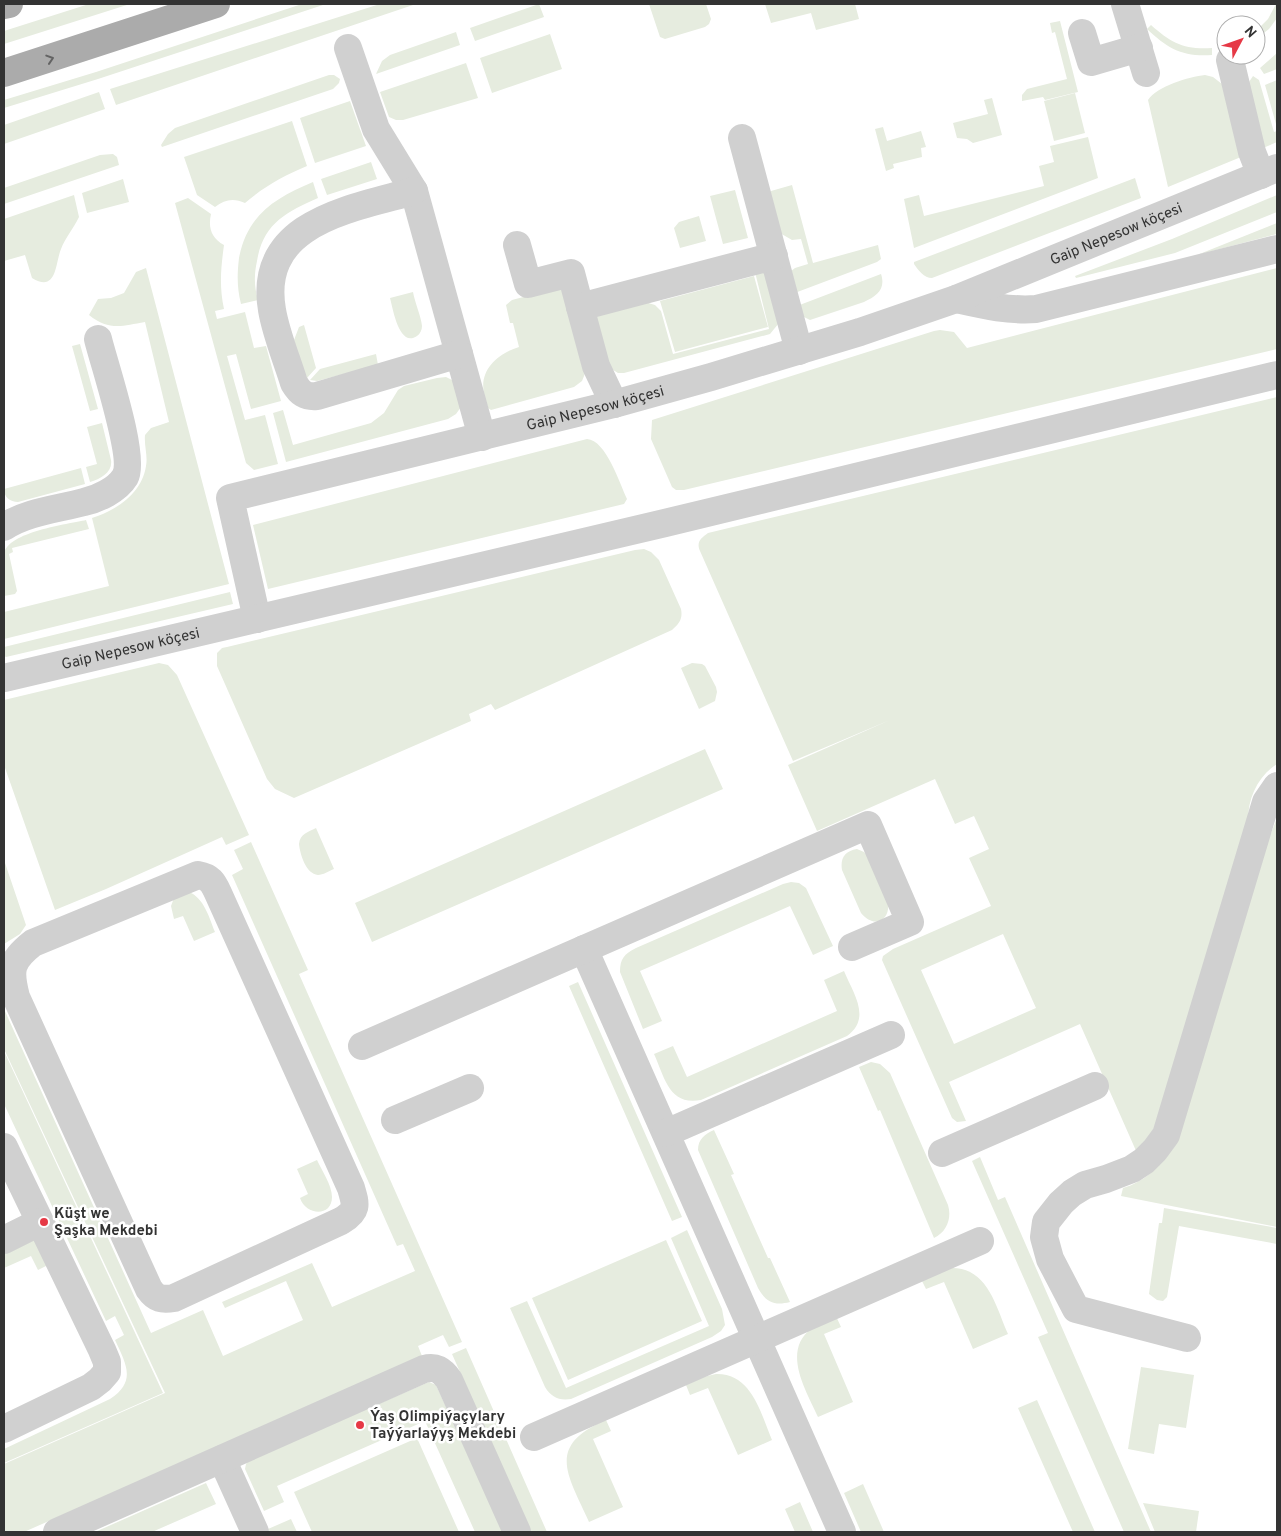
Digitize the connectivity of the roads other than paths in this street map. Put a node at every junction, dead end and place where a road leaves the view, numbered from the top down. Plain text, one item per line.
1 (9, 4) edge
2 (216, 4) edge
3 (1125, 4) edge
4 (4, 5) edge
5 (1082, 33) dead end
6 (348, 48) dead end
7 (1231, 65) edge
8 (4, 73) edge
9 (742, 138) dead end
10 (1269, 172) edge
11 (414, 191) junction
12 (517, 245) dead end
13 (1277, 249) edge
14 (774, 256) junction
15 (956, 299) junction
16 (580, 307) junction
17 (98, 339) dead end
18 (799, 351) junction
19 (459, 354) junction
20 (1277, 375) edge
21 (614, 404) junction
22 (482, 437) junction
23 (4, 527) edge
24 (257, 619) junction
25 (4, 678) edge
26 (1277, 786) edge
27 (188, 877) joint
28 (852, 947) dead end
29 (584, 949) junction
30 (890, 1035) dead end
31 (362, 1046) dead end
32 (1095, 1086) dead end
33 (470, 1088) dead end
34 (395, 1120) dead end
35 (666, 1133) junction
36 (4, 1147) edge
37 (942, 1153) dead end
38 (40, 1222) junction
39 (4, 1240) edge
40 (980, 1241) dead end
41 (1187, 1338) dead end
42 (756, 1339) junction
43 (4, 1429) edge
44 (534, 1436) dead end
45 (222, 1459) junction
46 (57, 1532) edge
47 (255, 1532) edge
48 (517, 1532) edge
49 (842, 1532) edge

1 - 4 main road
8 -> 2 main road
3 - 5 street
6 - 11 street
7 - 10 street
9 - 14 street
10 - 15 street, Gaip Nepesow köçesi
11 - 19 street
11 - 19 street
12 - 16 street
13 - 15 street
14 - 16 street
14 - 18 street
15 - 18 street, Gaip Nepesow köçesi
16 - 21 street
17 - 23 street
18 - 21 street, Gaip Nepesow köçesi
19 - 22 street
20 - 24 street, Gaip Nepesow köçesi
21 - 22 street, Gaip Nepesow köçesi
22 - 24 street, Gaip Nepesow köçesi
24 - 25 street, Gaip Nepesow köçesi
26 - 41 street
27 - 27 street
28 - 29 street
29 - 31 street
29 - 35 street
30 - 35 street
32 - 37 street
33 - 34 street
35 - 42 street
36 - 38 street
38 - 39 street
38 - 43 street
40 - 42 street
42 - 44 street
42 - 49 street
45 - 46 street
45 - 47 street
45 - 48 street

